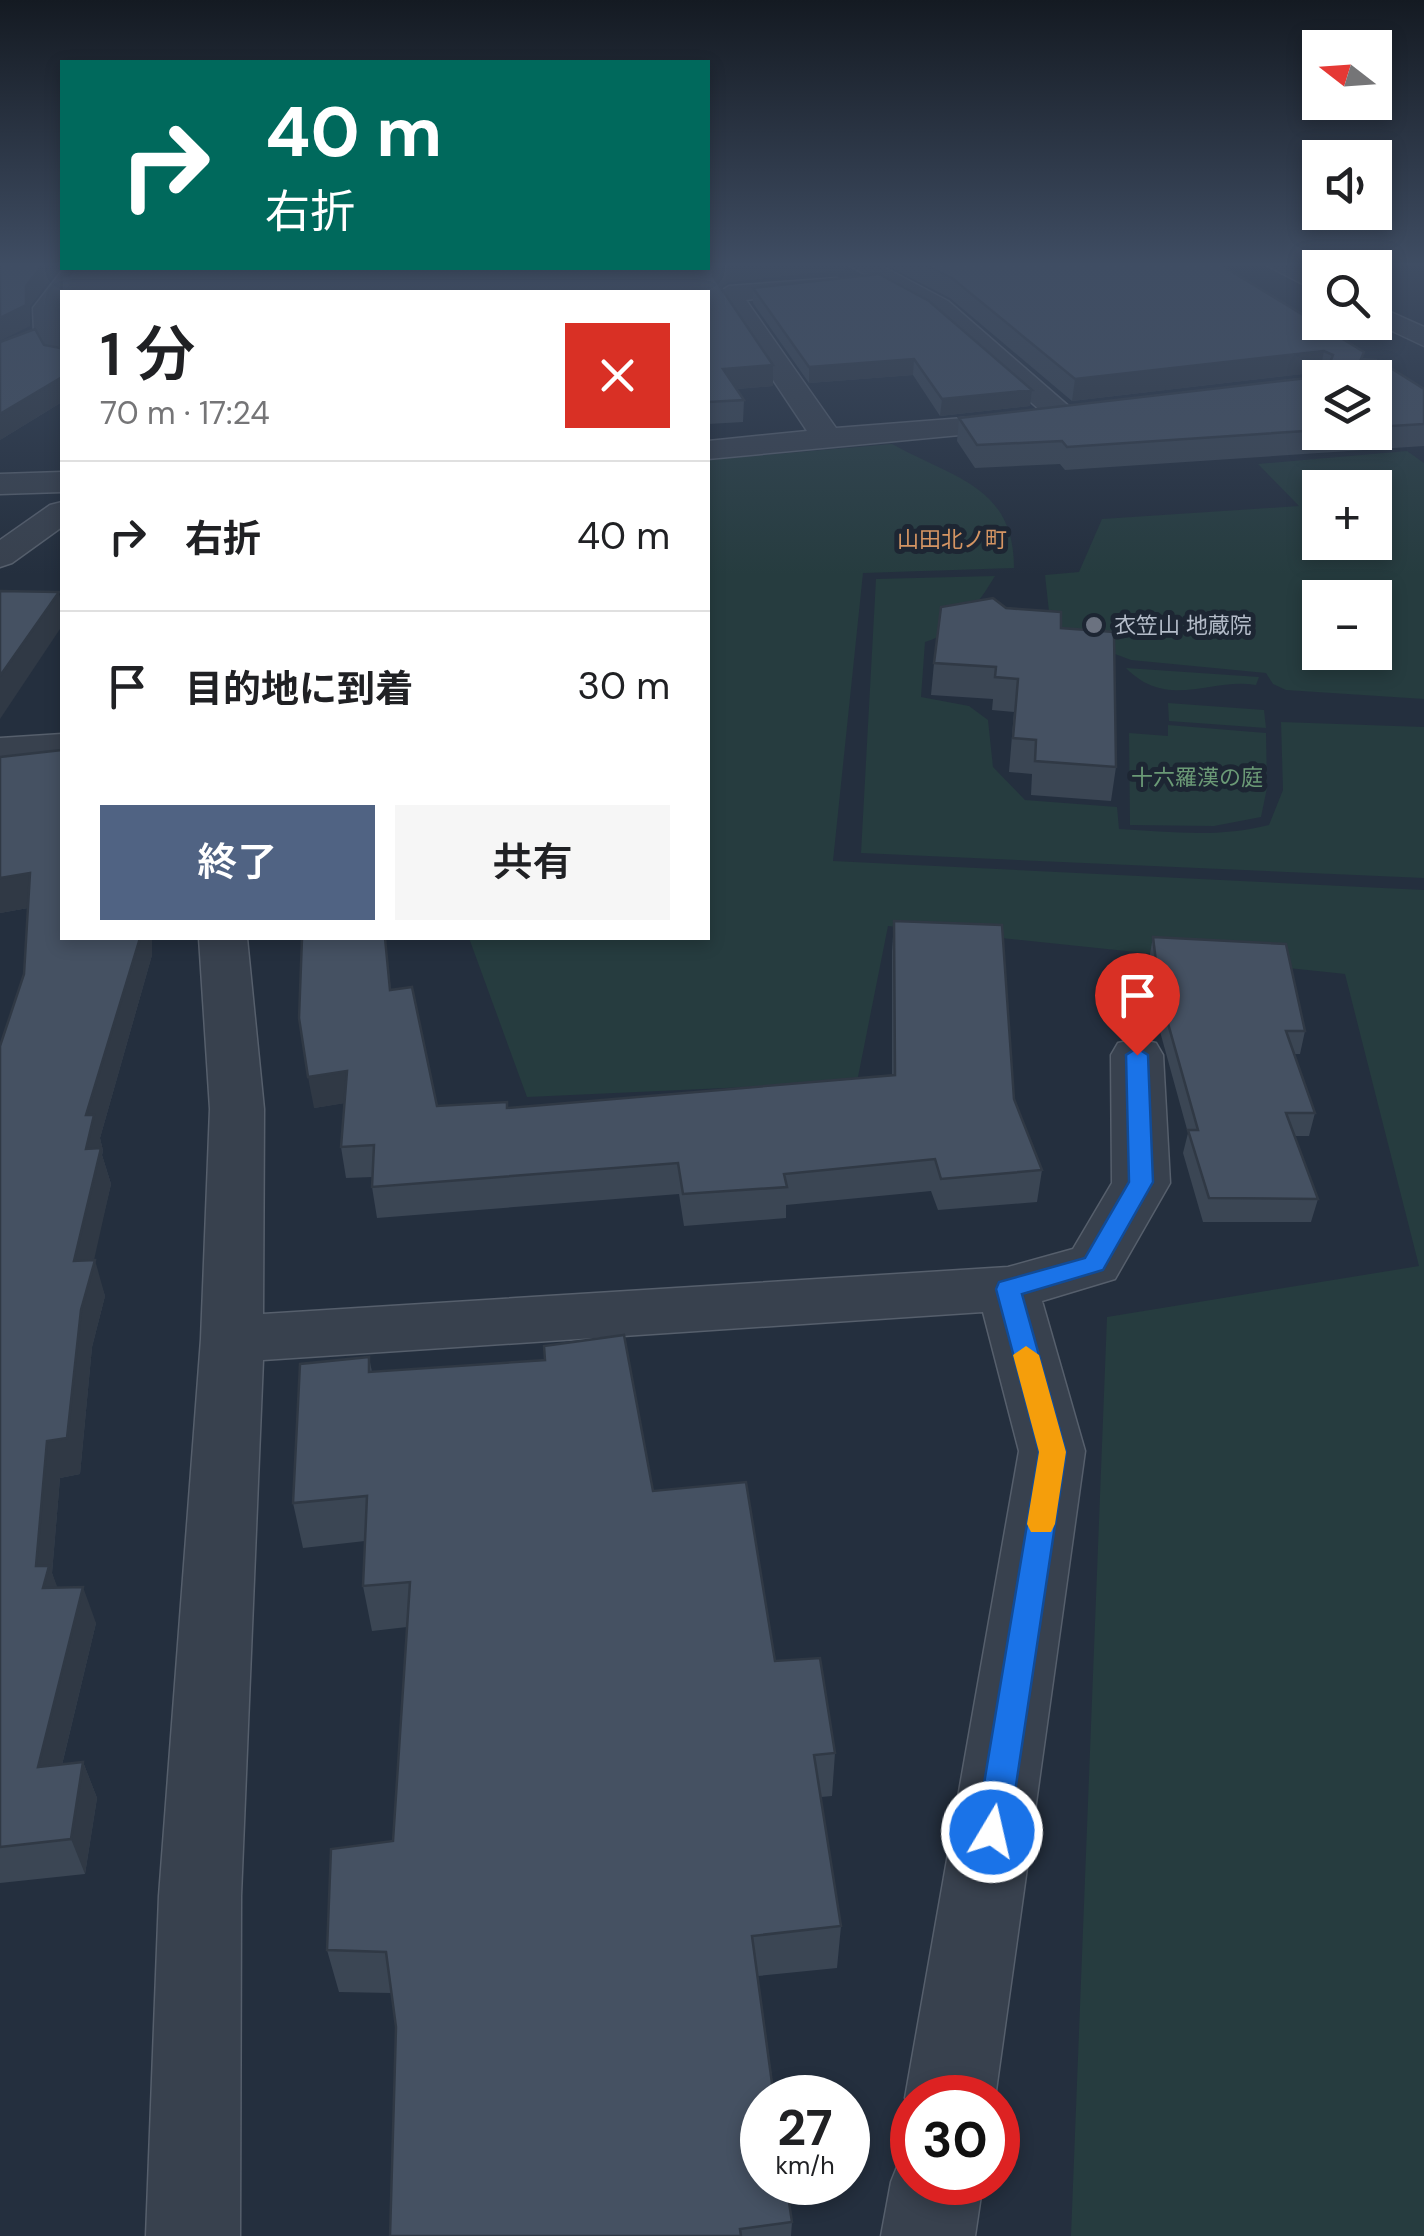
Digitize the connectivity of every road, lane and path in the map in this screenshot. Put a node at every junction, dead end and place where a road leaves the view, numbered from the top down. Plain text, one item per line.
1 (778, 366) edge
2 (1007, 366) edge
3 (1104, 411) edge
4 (1065, 416) junction
5 (828, 440) junction
6 (710, 450) edge
7 (60, 482) edge
8 (0, 484) edge
9 (59, 517) edge
10 (0, 556) edge
11 (60, 747) edge
12 (0, 751) edge
13 (223, 940) edge
14 (1137, 1055) dead end
15 (1008, 1289) junction
16 (232, 1339) junction
17 (954, 2075) edge
18 (933, 2205) edge
19 (193, 2236) edge
20 (928, 2236) edge

1 - 5 street
2 - 4 street
3 - 4 street
4 - 5 street
5 - 6 street
7 - 8 street
9 - 10 street
11 - 12 street
13 - 16 street
14 - 15 street
15 - 16 street
15 - 17 street
16 - 19 street
18 - 20 street

